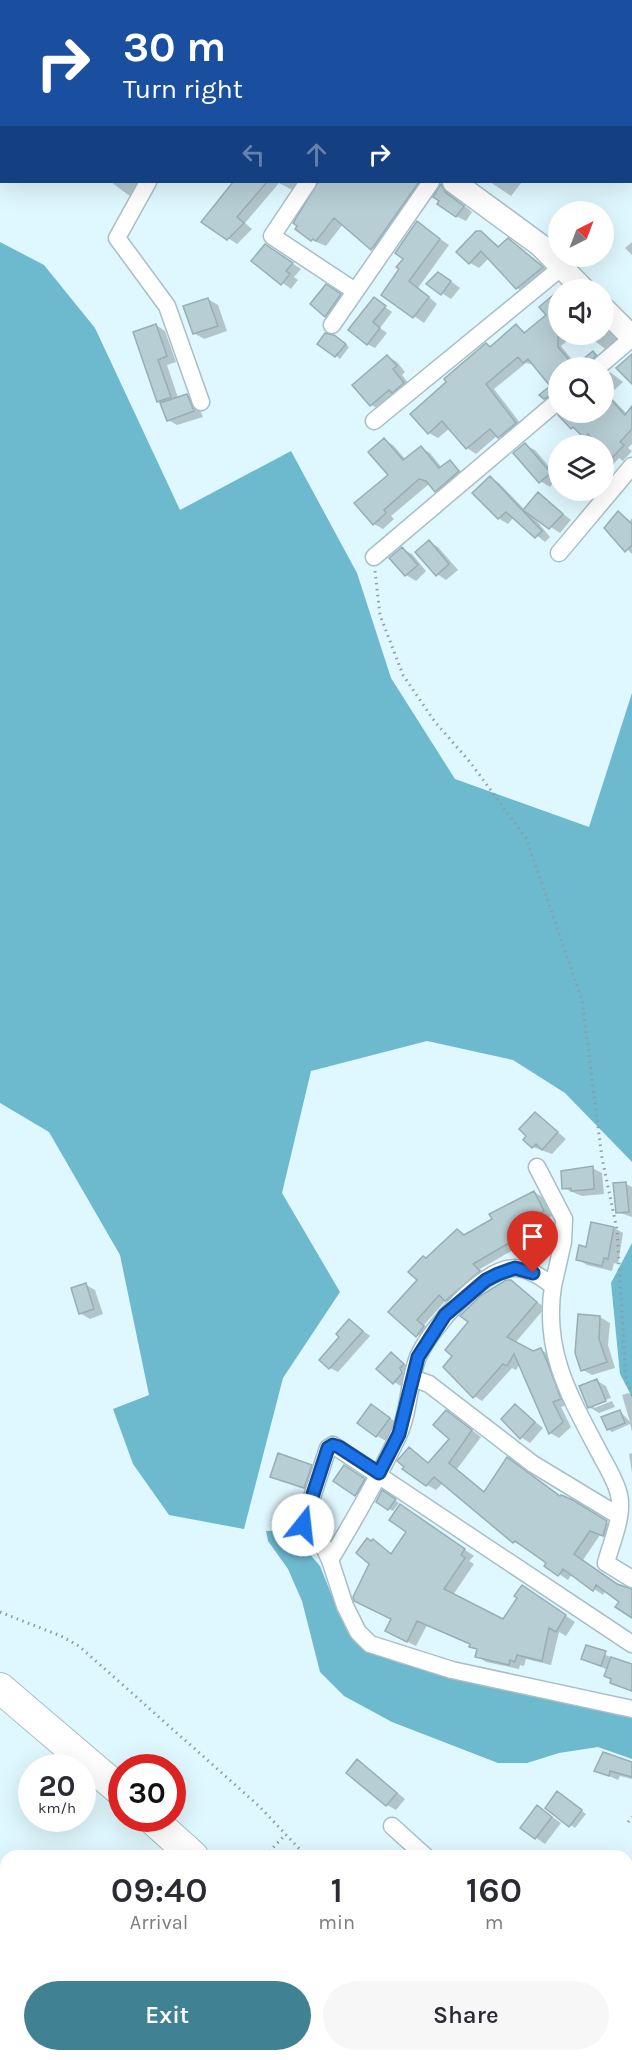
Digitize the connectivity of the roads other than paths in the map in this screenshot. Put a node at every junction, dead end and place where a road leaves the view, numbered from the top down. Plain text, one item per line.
1 (147, 183) edge
2 (307, 183) edge
3 (430, 183) edge
4 (455, 183) edge
5 (548, 254) edge
6 (562, 267) joint
7 (573, 279) edge
8 (355, 291) junction
9 (614, 319) edge
10 (332, 325) dead end
11 (632, 338) edge
12 (610, 357) edge
13 (201, 402) dead end
14 (548, 409) edge
15 (374, 421) dead end
16 (632, 466) edge
17 (559, 553) dead end
18 (374, 557) road end
19 (537, 1167) dead end
20 (553, 1286) junction
21 (413, 1378) junction
22 (379, 1473) junction
23 (619, 1516) junction
24 (330, 1560) junction
25 (632, 1579) edge
26 (632, 1644) edge
27 (0, 1688) edge
28 (632, 1709) edge
29 (108, 1780) edge
30 (392, 1826) dead end
31 (166, 1832) edge
32 (186, 1850) edge
33 (418, 1850) edge

1 - 13 street
2 - 8 street
3 - 8 street
4 - 5 street
6 - 7 street
6 - 15 street
8 - 10 street
9 - 11 street
11 - 12 street
14 - 18 street
16 - 17 street
19 - 20 street
20 - 21 street
20 - 23 street
21 - 22 street
21 - 23 street
22 - 24 street
22 - 24 street
22 - 26 street
23 - 25 street
24 - 28 street
27 - 29 highway
30 - 33 street
31 - 32 highway

